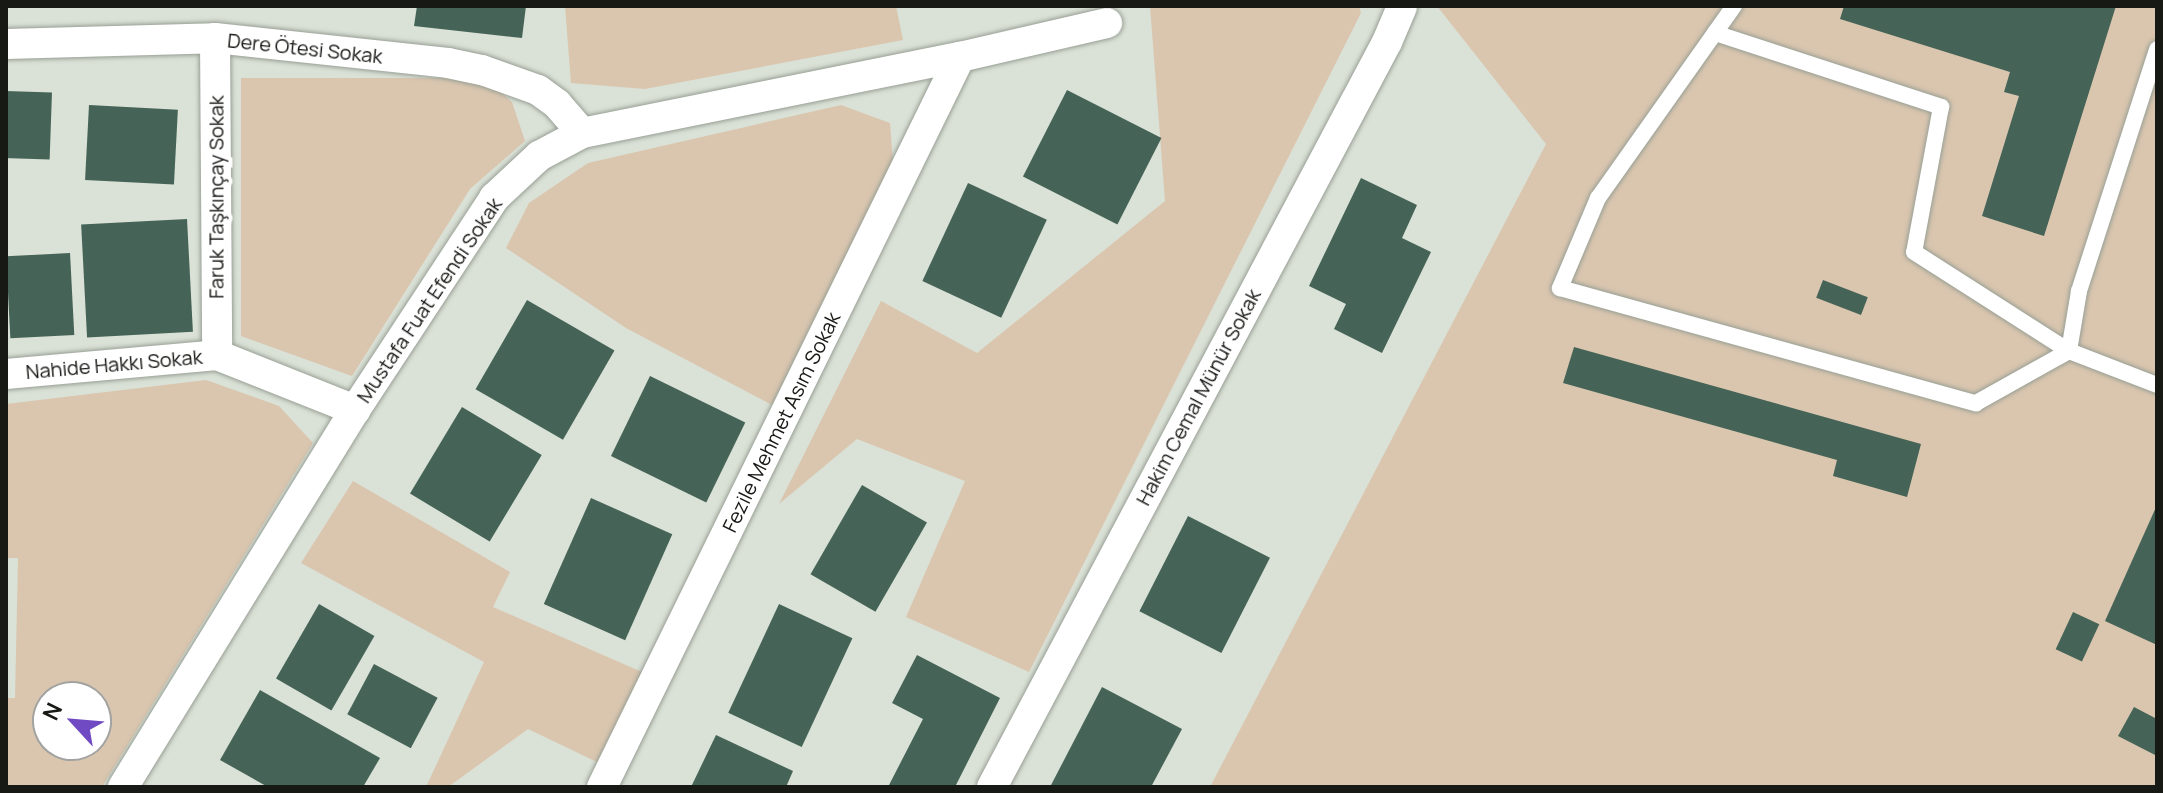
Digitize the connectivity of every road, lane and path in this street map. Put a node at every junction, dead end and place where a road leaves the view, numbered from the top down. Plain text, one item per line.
1 (1402, 6) edge
2 (1734, 6) edge
3 (1107, 23) dead end
4 (1715, 33) junction
5 (215, 38) junction
6 (6, 44) edge
7 (2157, 49) edge
8 (960, 57) junction
9 (582, 133) junction
10 (2069, 351) junction
11 (217, 355) junction
12 (6, 374) edge
13 (2157, 385) edge
14 (355, 410) junction
15 (123, 787) edge
16 (602, 787) edge
17 (992, 787) edge

1 - 17 street, Hakim Cemal Münür Sokak
2 - 4 lane
3 - 8 street, Mustafa Fuat Efendi Sokak
4 - 10 lane
4 - 10 lane
5 - 6 street, Dere Ötesi Sokak
5 - 9 street, Dere Ötesi Sokak
5 - 11 street, Faruk Taşkınçay Sokak
7 - 10 lane
8 - 9 street, Mustafa Fuat Efendi Sokak
8 - 16 street, Fezile Mehmet Asım Sokak
9 - 14 street, Mustafa Fuat Efendi Sokak
10 - 13 lane
11 - 12 street, Nahide Hakkı Sokak
11 - 14 street, Nahide Hakkı Sokak
14 - 15 street, Mustafa Fuat Efendi Sokak

